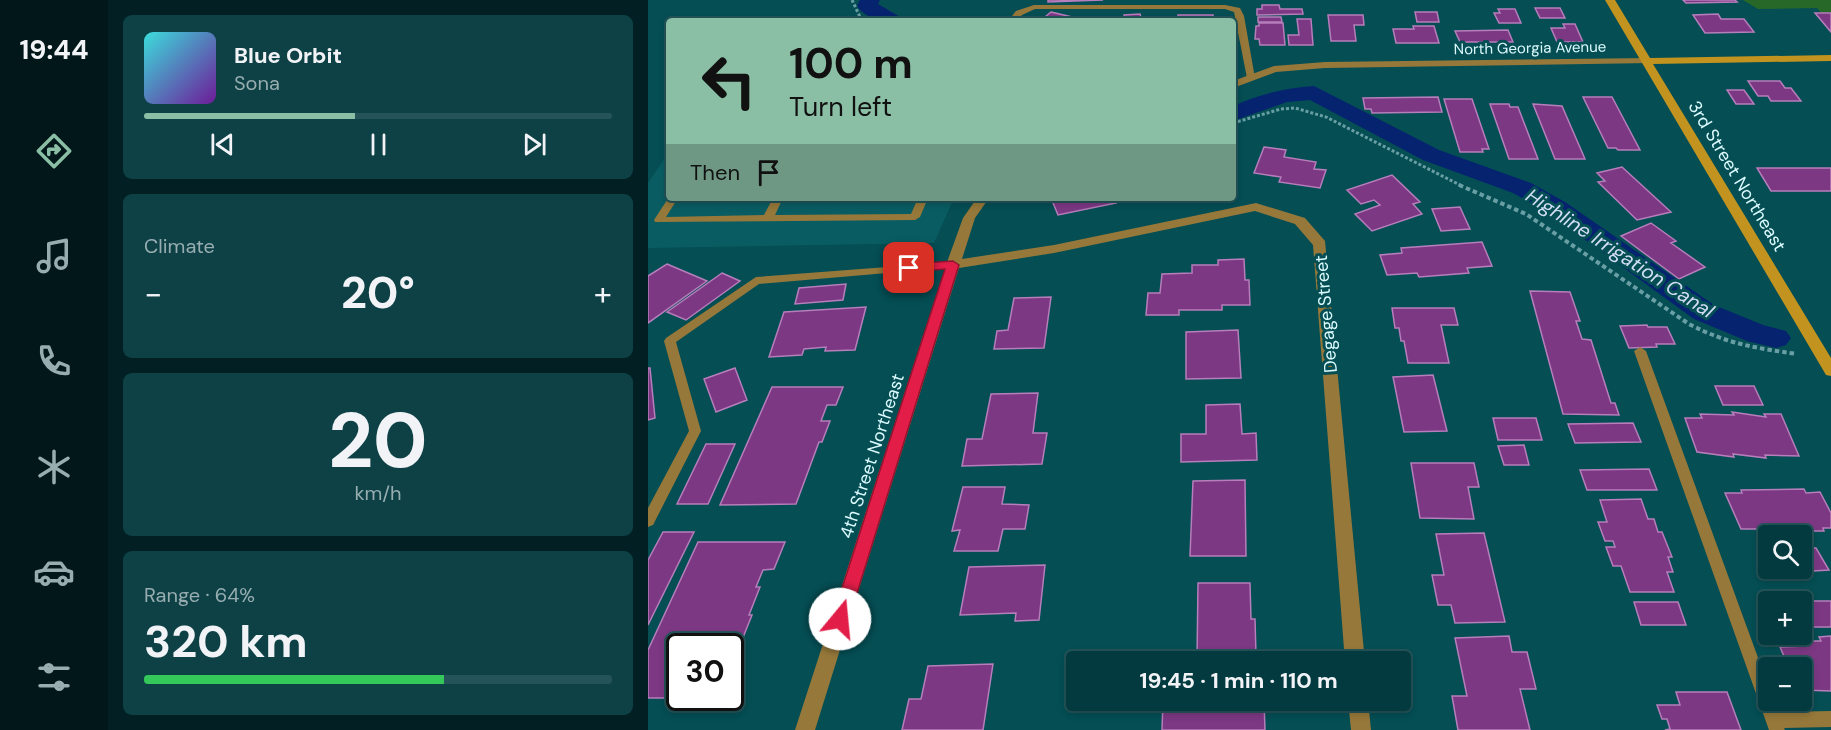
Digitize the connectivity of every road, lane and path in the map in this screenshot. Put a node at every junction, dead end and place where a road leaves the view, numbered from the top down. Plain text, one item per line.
1 (852, 0) edge
2 (1610, 0) edge
3 (861, 18) edge
4 (1015, 18) edge
5 (1831, 58) edge
6 (1648, 61) junction
7 (1251, 78) junction
8 (1236, 84) edge
9 (1236, 122) edge
10 (671, 201) edge
11 (776, 201) edge
12 (922, 201) edge
13 (982, 201) edge
14 (768, 218) junction
15 (953, 265) junction
16 (1640, 351) dead end
17 (1829, 366) edge
18 (648, 521) edge
19 (1354, 651) edge
20 (1359, 711) edge
21 (1831, 719) edge
22 (1775, 725) edge
23 (805, 730) edge
24 (1361, 730) edge

1 - 3 path
2 - 6 street, 3rd Street Northeast
4 - 7 lane
5 - 6 street, North Georgia Avenue
6 - 7 street, North Georgia Avenue
6 - 17 street, 3rd Street Northeast
7 - 8 street, North Georgia Avenue
9 - 17 path
10 - 14 lane
11 - 14 lane
12 - 14 lane
13 - 15 street, 4th Street Northeast
15 - 18 lane
15 - 19 street, Degage Street
15 - 23 street, 4th Street Northeast
16 - 22 lane
20 - 24 street
21 - 22 lane

